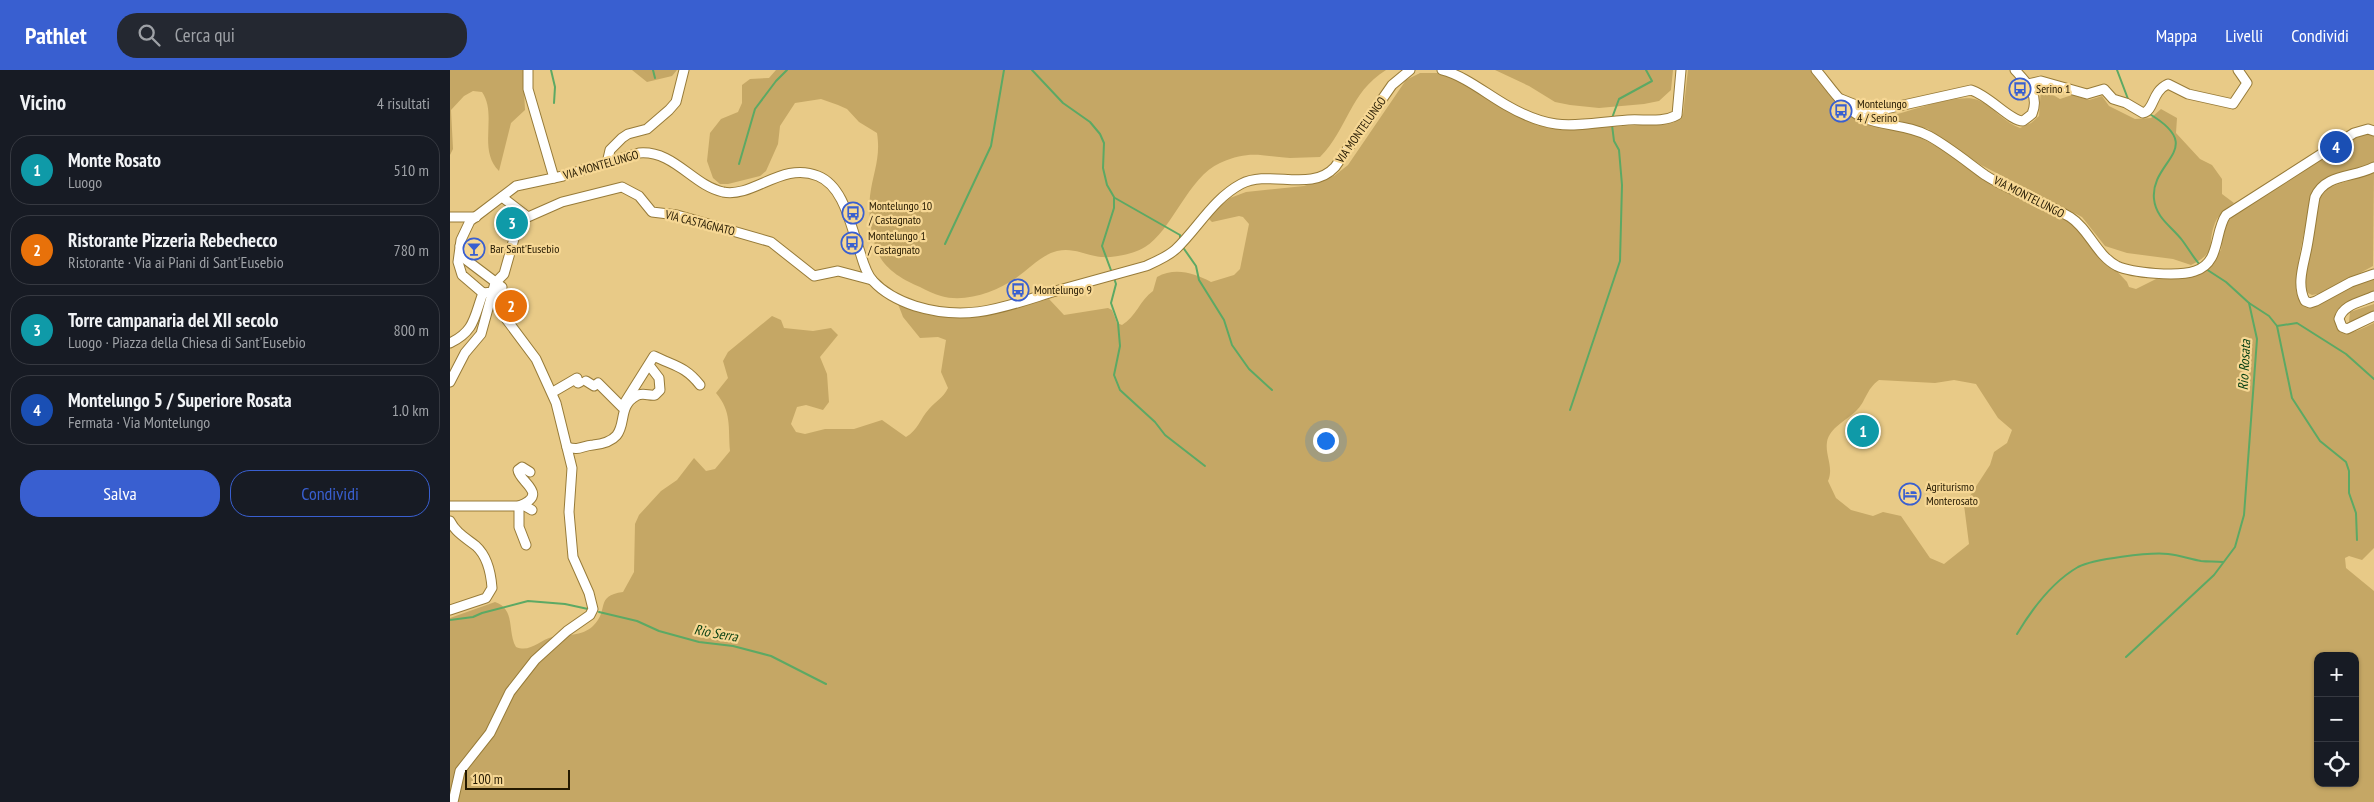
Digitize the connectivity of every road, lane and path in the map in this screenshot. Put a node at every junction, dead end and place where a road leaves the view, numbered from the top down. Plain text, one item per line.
1 (528, 70) edge
2 (684, 70) edge
3 (1410, 70) edge
4 (1442, 70) edge
5 (1681, 70) edge
6 (1816, 70) edge
7 (2015, 70) edge
8 (2238, 70) edge
9 (2028, 84) junction
10 (1841, 99) junction
11 (2374, 130) edge
12 (607, 162) junction
13 (2374, 167) edge
14 (554, 178) junction
15 (502, 197) junction
16 (525, 216) junction
17 (450, 217) edge
18 (476, 218) junction
19 (460, 246) junction
20 (454, 260) edge
21 (471, 264) junction
22 (2374, 274) edge
23 (872, 280) junction
24 (494, 290) junction
25 (483, 293) junction
26 (2374, 296) edge
27 (2374, 316) edge
28 (450, 344) edge
29 (649, 364) junction
30 (450, 382) edge
31 (700, 385) dead end
32 (553, 392) junction
33 (567, 447) junction
34 (530, 472) dead end
35 (450, 506) edge
36 (519, 507) junction
37 (532, 510) dead end
38 (450, 521) edge
39 (526, 545) dead end
40 (450, 610) edge
41 (452, 802) edge

1 - 14 street
2 - 12 street
3 - 23 street, VIA MONTELUNGO
4 - 5 street
6 - 10 street, VIA MONTELUNGO
7 - 9 street
8 - 9 street
9 - 10 street
10 - 11 street, VIA MONTELUNGO
12 - 14 street, VIA MONTELUNGO
12 - 23 street, VIA MONTELUNGO
13 - 22 street
14 - 15 street, VIA MONTELUNGO
15 - 16 street
15 - 18 street
16 - 23 street, VIA CASTAGNATO
16 - 24 street
17 - 18 street
18 - 19 street
19 - 20 street
19 - 21 street
20 - 21 street
20 - 25 street
21 - 24 street
24 - 25 street
24 - 30 street
24 - 32 street
25 - 28 street
26 - 27 street
29 - 31 street
29 - 32 street
29 - 33 street
32 - 33 street
33 - 41 street
34 - 36 street
35 - 36 street
36 - 37 street
36 - 39 street
38 - 40 street

